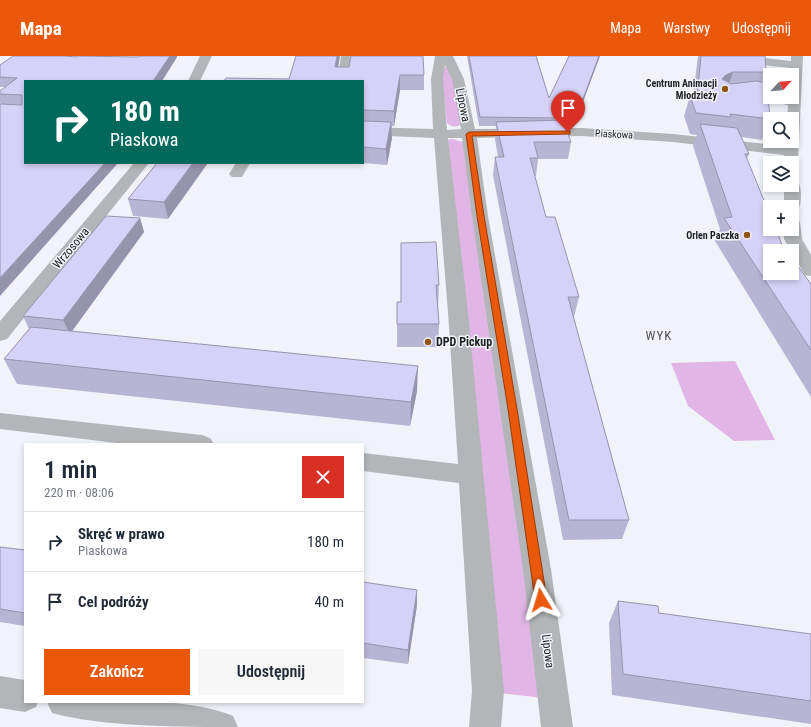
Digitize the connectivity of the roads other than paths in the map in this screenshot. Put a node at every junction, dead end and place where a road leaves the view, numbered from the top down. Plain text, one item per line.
1 (206, 56) edge
2 (347, 56) edge
3 (441, 56) edge
4 (447, 56) edge
5 (717, 56) edge
6 (796, 60) edge
7 (194, 80) edge
8 (343, 80) edge
9 (763, 98) edge
10 (724, 99) edge
11 (793, 104) edge
12 (364, 131) edge
13 (441, 134) junction
14 (469, 134) junction
15 (784, 156) edge
16 (791, 156) edge
17 (141, 164) edge
18 (794, 236) edge
19 (811, 271) edge
20 (0, 334) edge
21 (0, 421) edge
22 (193, 443) edge
23 (364, 462) edge
24 (471, 474) junction
25 (0, 692) edge
26 (24, 696) edge
27 (69, 703) edge
28 (222, 727) edge
29 (485, 727) edge
30 (558, 727) edge

1 - 7 street
2 - 8 street
3 - 13 street, Lipowa
4 - 14 street, Lipowa
5 - 6 street
9 - 10 street
11 - 16 street
12 - 13 street, Piaskowa
13 - 14 street, Piaskowa
13 - 24 street, Lipowa
14 - 15 street, Piaskowa
14 - 30 street, Lipowa
17 - 20 street, Wrzosowa
18 - 19 street
21 - 22 street
23 - 24 street
24 - 29 street, Lipowa
25 - 26 street
27 - 28 street

